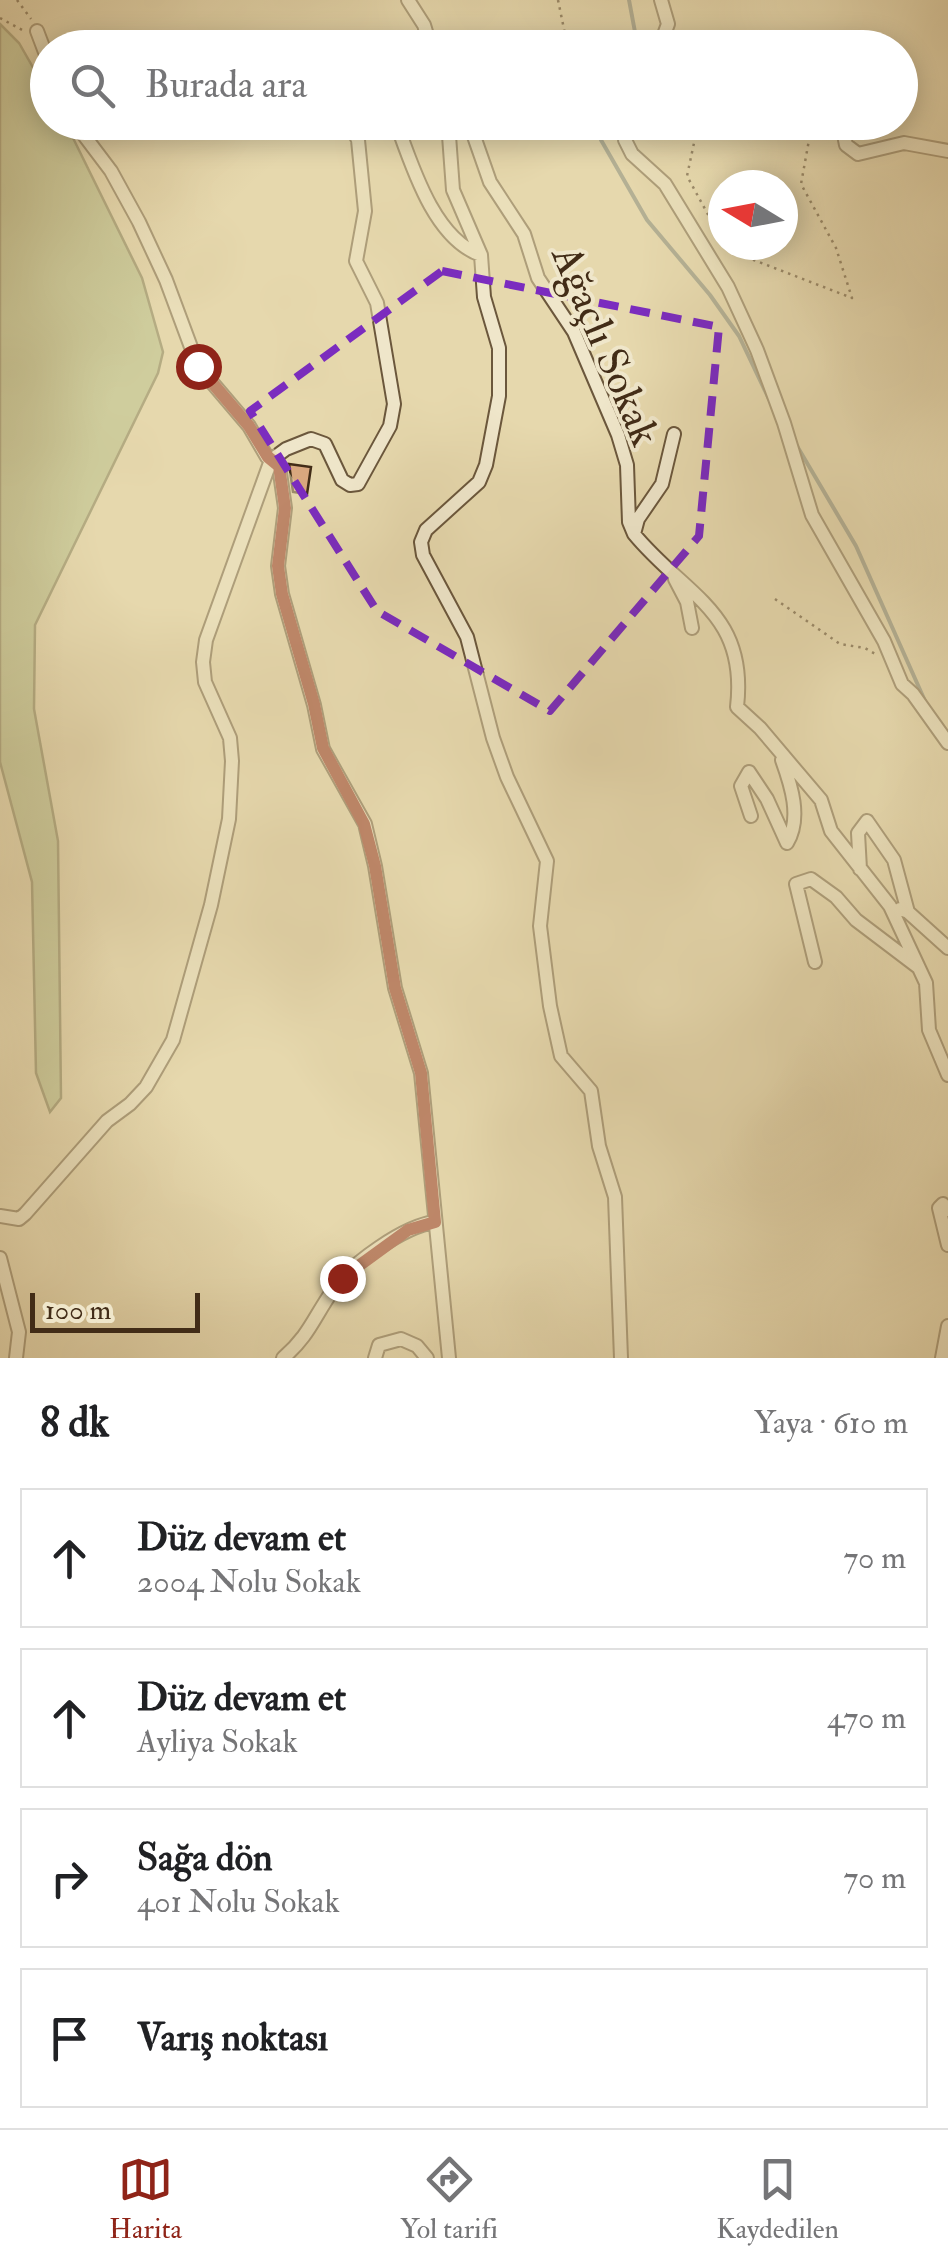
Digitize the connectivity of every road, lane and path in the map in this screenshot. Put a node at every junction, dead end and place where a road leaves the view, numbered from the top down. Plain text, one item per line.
1 (17, 0) edge
2 (408, 0) edge
3 (558, 0) edge
4 (661, 0) edge
5 (0, 18) edge
6 (37, 30) edge
7 (426, 30) edge
8 (564, 30) edge
9 (666, 30) edge
10 (30, 32) edge
11 (88, 140) edge
12 (358, 140) edge
13 (402, 140) edge
14 (450, 140) edge
15 (474, 140) edge
16 (625, 140) edge
17 (693, 140) edge
18 (809, 140) edge
19 (845, 140) edge
20 (948, 151) edge
21 (708, 213) edge
22 (481, 255) junction
23 (754, 260) edge
24 (674, 434) dead end
25 (271, 460) junction
26 (634, 534) junction
27 (669, 568) junction
28 (775, 599) dead end
29 (692, 628) dead end
30 (898, 671) junction
31 (948, 743) edge
32 (779, 753) junction
33 (751, 816) dead end
34 (860, 870) junction
35 (890, 906) junction
36 (908, 912) junction
37 (948, 948) edge
38 (815, 962) dead end
39 (920, 968) junction
40 (948, 1075) edge
41 (948, 1210) edge
42 (0, 1216) edge
43 (435, 1222) junction
44 (948, 1245) edge
45 (0, 1258) edge
46 (948, 1326) edge
47 (16, 1358) edge
48 (283, 1358) edge
49 (375, 1358) edge
50 (428, 1358) edge
51 (449, 1358) edge
52 (622, 1358) edge
53 (942, 1358) edge

1 - 6 path
2 - 7 street
3 - 8 path
4 - 9 street
5 - 10 path
11 - 25 street
12 - 25 street
13 - 22 street
14 - 22 street
15 - 26 street, Ağaçlı Sokak
16 - 30 street
17 - 21 path
18 - 23 path
19 - 20 street
22 - 52 street
24 - 26 street
25 - 42 street
25 - 43 street
26 - 27 street
27 - 29 street
27 - 32 street
28 - 30 path
30 - 31 street
32 - 33 street
32 - 34 street
34 - 35 street
34 - 36 street
35 - 36 street
35 - 39 street
36 - 37 street
38 - 39 street
39 - 40 street
41 - 44 street
43 - 48 street
43 - 51 street
45 - 47 street
46 - 53 street
49 - 50 street

